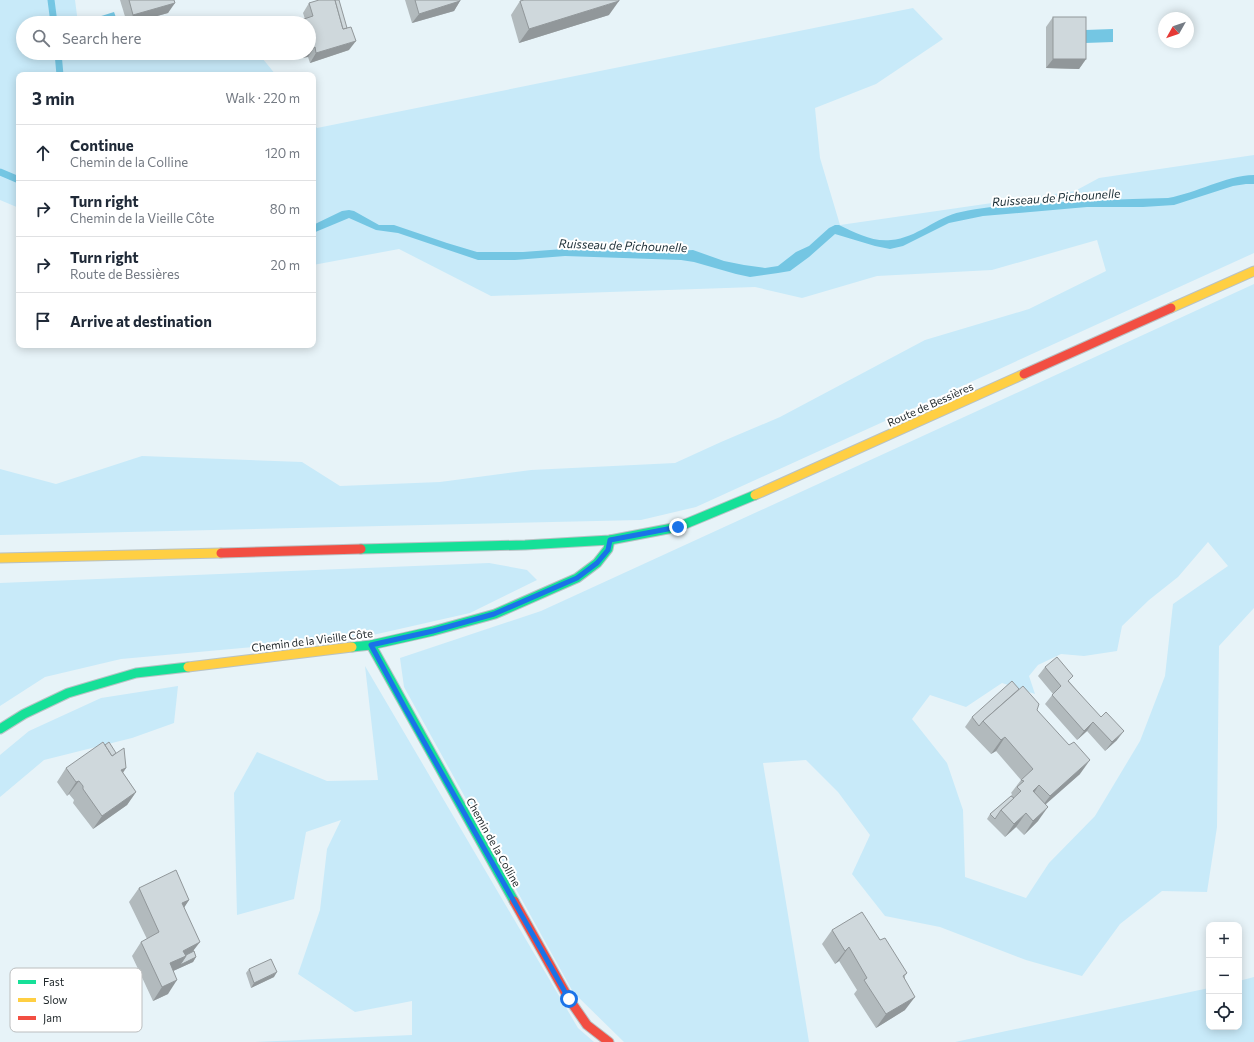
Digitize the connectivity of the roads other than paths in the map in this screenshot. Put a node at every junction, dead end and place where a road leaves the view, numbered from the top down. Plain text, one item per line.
1 (1254, 271) edge
2 (610, 540) junction
3 (0, 558) edge
4 (371, 645) junction
5 (0, 729) edge
6 (609, 1042) edge

1 - 2 main road, Route de Bessières
2 - 3 main road, Route de Bessières
2 - 4 main road, Chemin de la Vieille Côte
4 - 5 main road, Chemin de la Vieille Côte
4 - 6 main road, Chemin de la Colline

